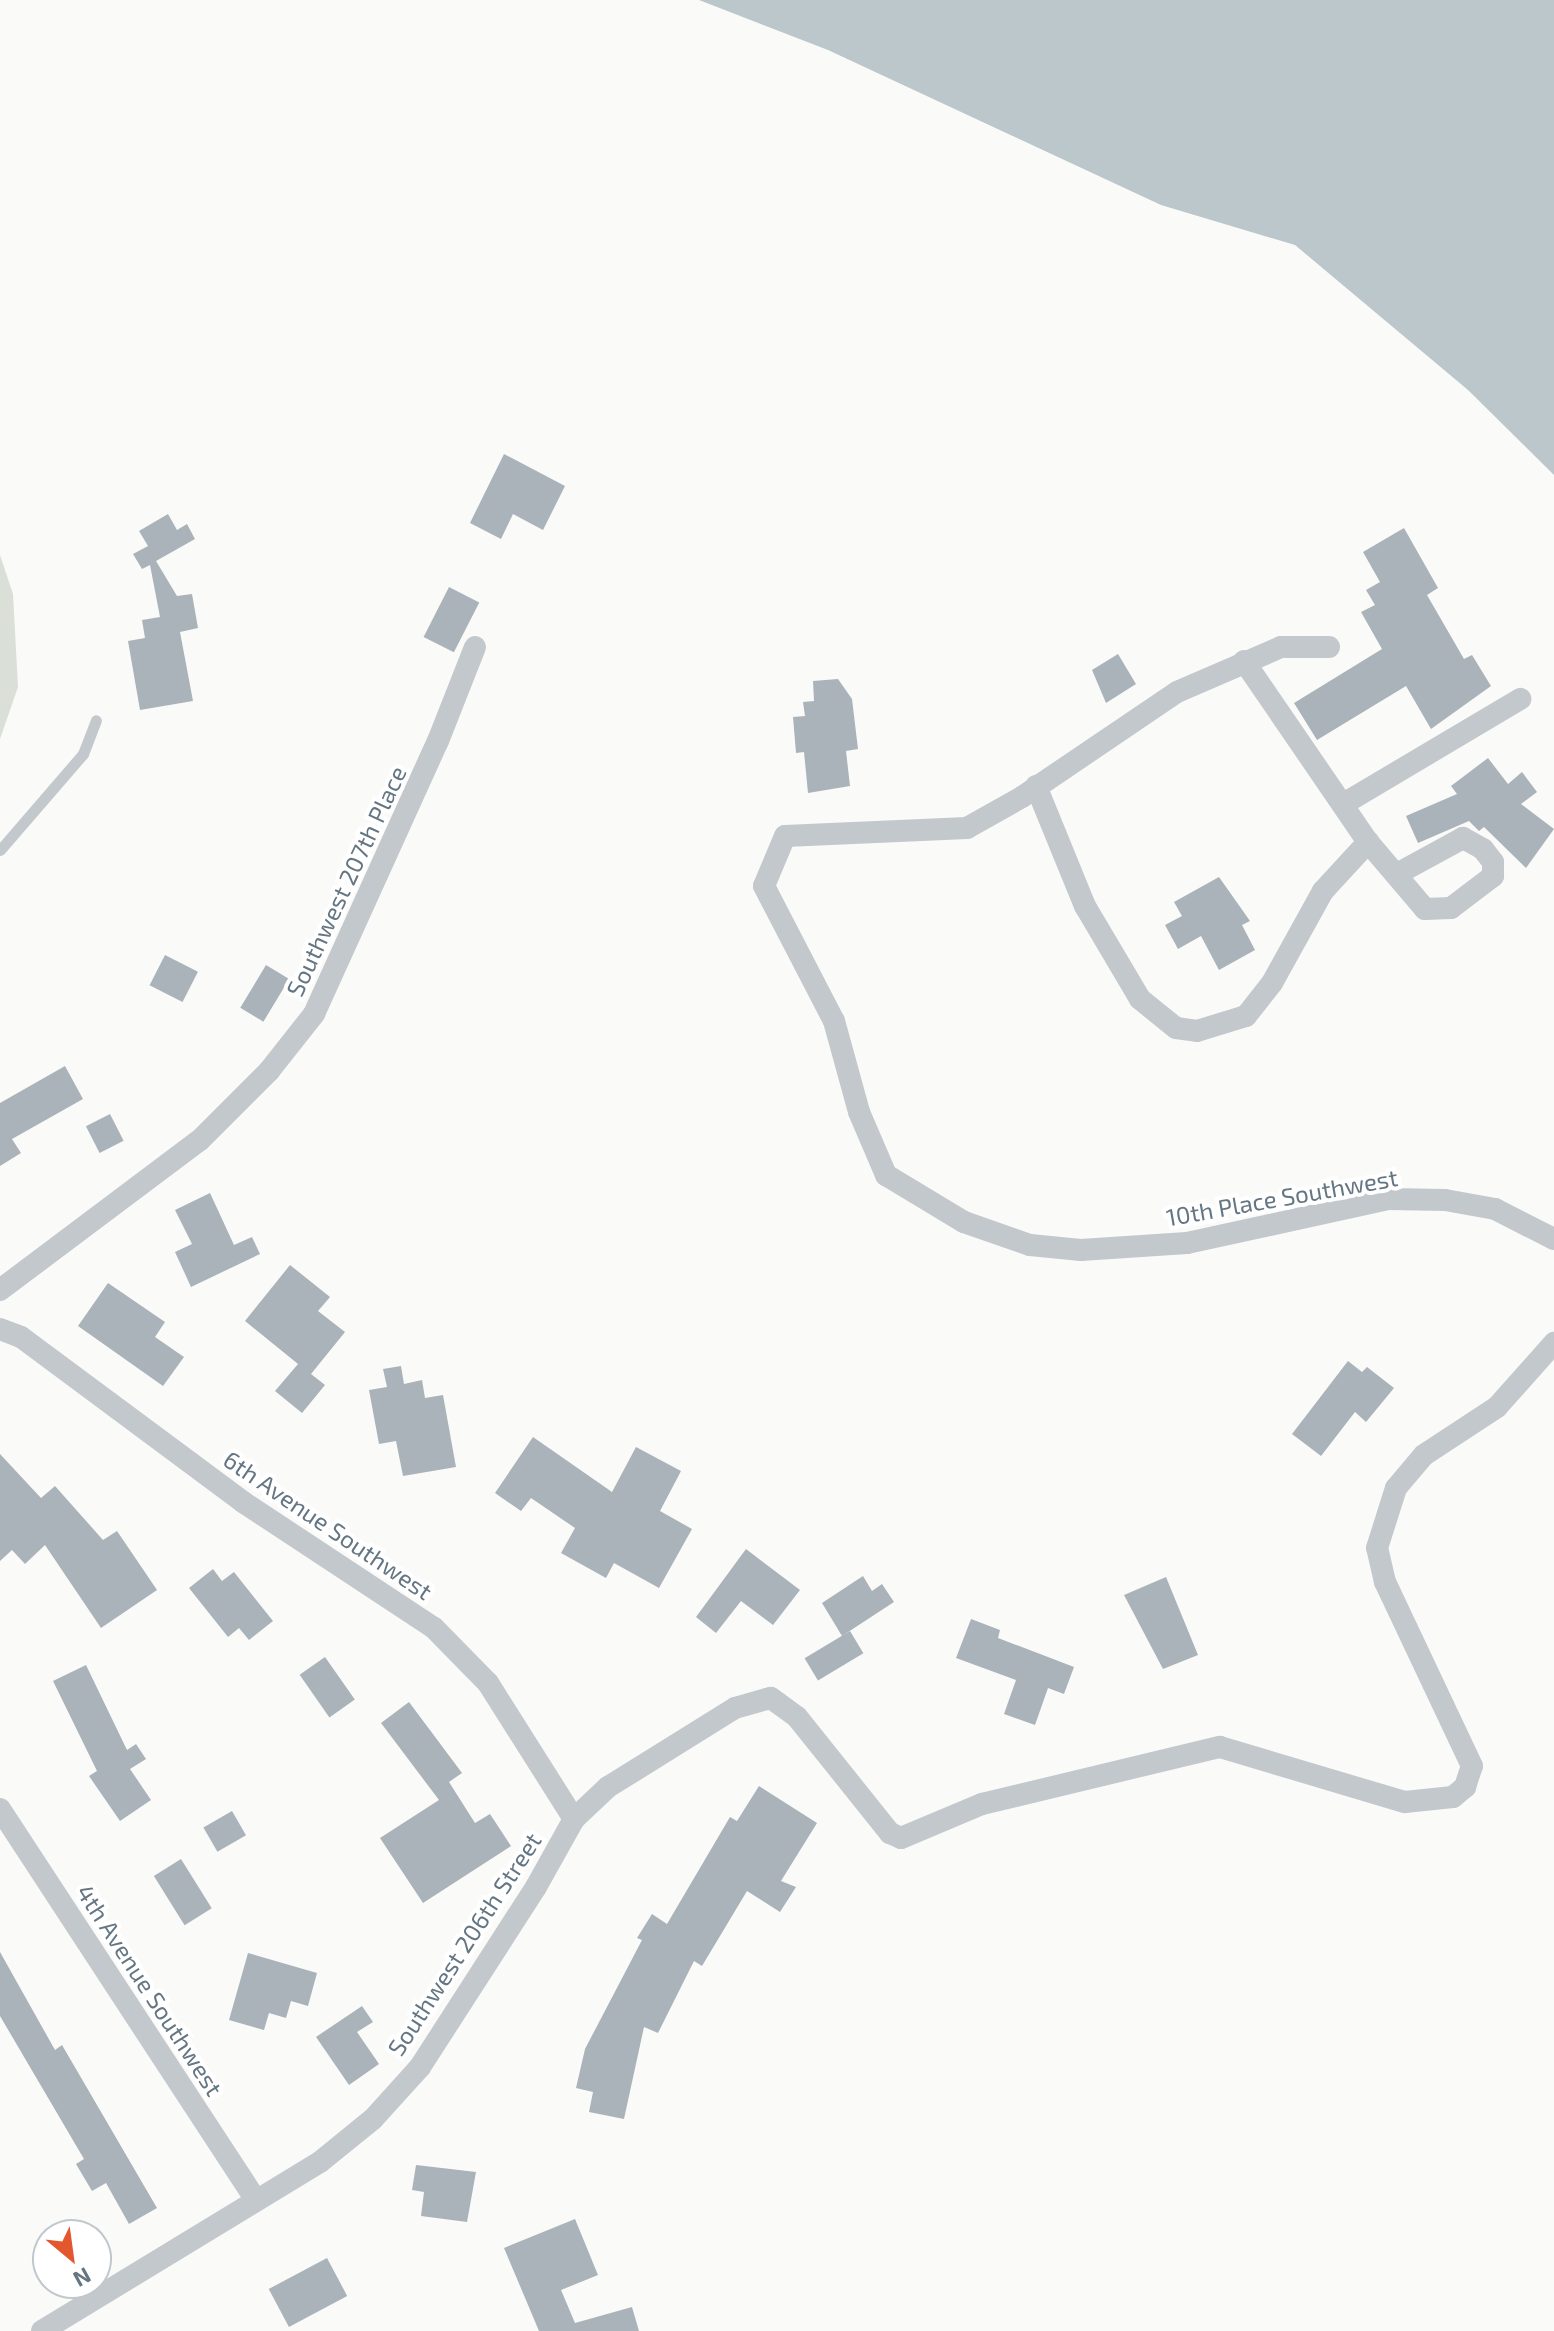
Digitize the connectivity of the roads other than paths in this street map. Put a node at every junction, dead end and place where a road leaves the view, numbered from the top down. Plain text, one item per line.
1 (475, 647) dead end
2 (1329, 647) dead end
3 (1244, 661) junction
4 (1520, 699) dead end
5 (96, 720) dead end
6 (1036, 786) junction
7 (1345, 803) junction
8 (1368, 842) junction
9 (0, 850) edge
10 (1397, 874) dead end
11 (1554, 1239) edge
12 (0, 1290) edge
13 (0, 1329) edge
14 (1554, 1343) edge
15 (0, 1809) edge
16 (574, 1819) junction
17 (256, 2200) junction
18 (42, 2331) edge

1 - 12 street, Southwest 207th Place
2 - 3 street, 10th Place Southwest
3 - 6 street, 10th Place Southwest
3 - 7 street
4 - 7 street
5 - 9 lane
6 - 8 street
6 - 11 street, 10th Place Southwest
7 - 8 street
8 - 10 street
13 - 16 street, 6th Avenue Southwest
14 - 16 street, Southwest 206th Street
15 - 17 street, 4th Avenue Southwest
16 - 17 street, Southwest 206th Street
17 - 18 street, Southwest 206th Street

